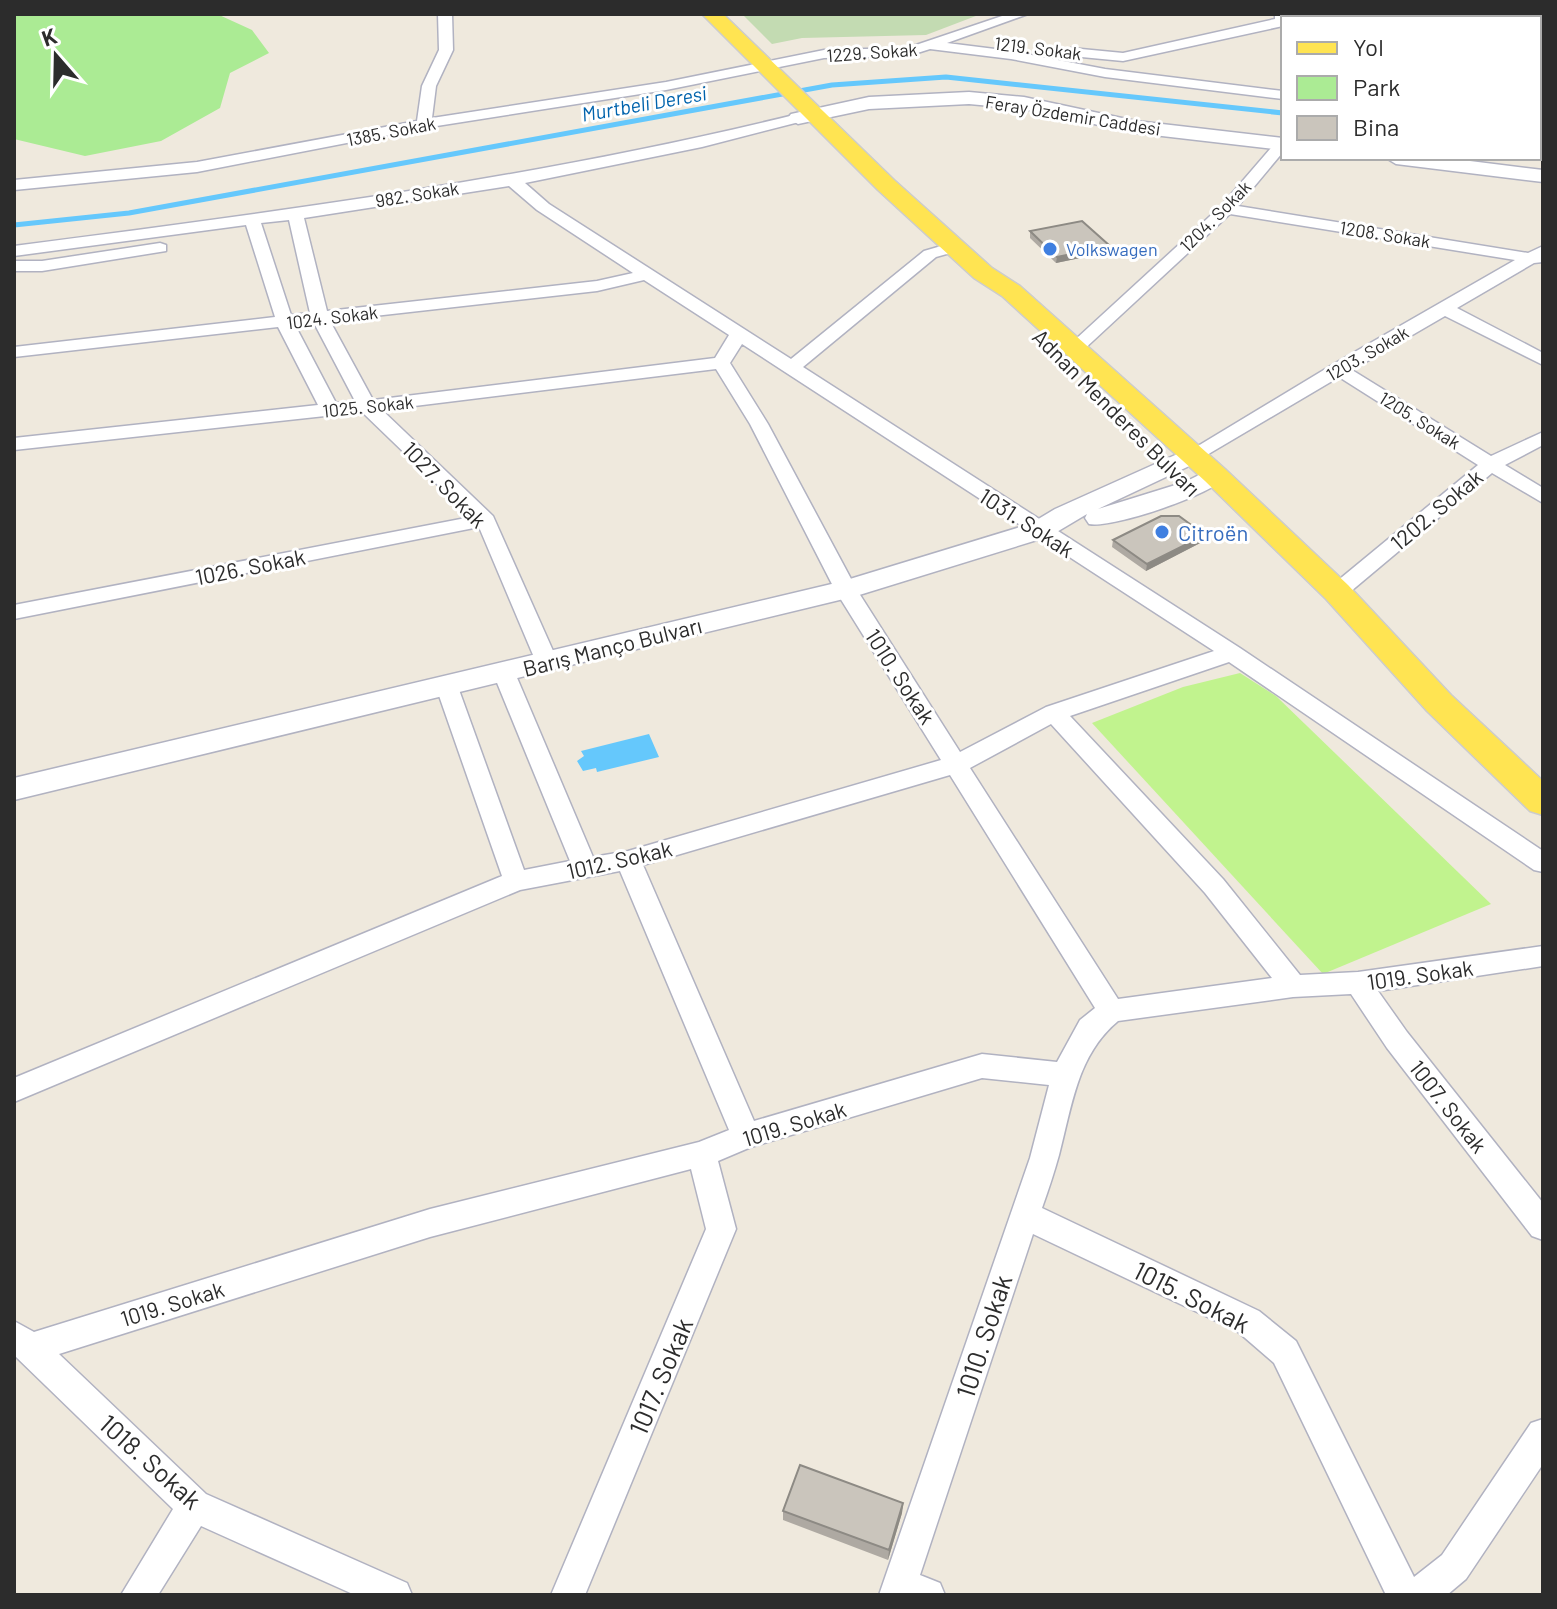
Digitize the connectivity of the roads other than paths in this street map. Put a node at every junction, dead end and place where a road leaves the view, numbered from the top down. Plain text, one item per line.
1 (445, 14) edge
2 (698, 14) edge
3 (712, 14) edge
4 (1021, 14) edge
5 (1281, 22) edge
6 (954, 36) junction
7 (934, 46) junction
8 (759, 69) junction
9 (1281, 95) edge
10 (804, 113) junction
11 (424, 124) junction
12 (1281, 144) edge
13 (1281, 145) edge
14 (1412, 160) edge
15 (1543, 176) edge
16 (512, 180) junction
17 (14, 185) edge
18 (1227, 209) junction
19 (295, 212) junction
20 (255, 227) junction
21 (955, 247) junction
22 (14, 251) edge
23 (1539, 257) edge
24 (14, 266) edge
25 (983, 273) junction
26 (649, 274) junction
27 (1445, 309) junction
28 (320, 318) junction
29 (285, 323) junction
30 (739, 334) junction
31 (1074, 349) junction
32 (14, 352) edge
33 (1543, 360) edge
34 (721, 363) junction
35 (791, 368) junction
36 (1338, 369) junction
37 (367, 406) junction
38 (330, 410) junction
39 (1543, 438) edge
40 (14, 444) edge
41 (1491, 464) junction
42 (1193, 471) junction
43 (1543, 497) edge
44 (486, 520) junction
45 (1040, 530) junction
46 (846, 590) junction
47 (1337, 592) junction
48 (14, 612) edge
49 (1232, 653) junction
50 (547, 662) junction
51 (504, 673) junction
52 (447, 687) junction
53 (1439, 703) junction
54 (1054, 713) junction
55 (958, 764) junction
56 (14, 789) edge
57 (1539, 791) edge
58 (628, 860) junction
59 (1543, 863) edge
60 (585, 868) junction
61 (516, 881) junction
62 (1543, 956) edge
63 (1358, 983) junction
64 (1293, 986) junction
65 (1111, 1011) junction
66 (1065, 1075) junction
67 (14, 1090) edge
68 (746, 1136) junction
69 (702, 1154) junction
70 (1023, 1214) junction
71 (1543, 1226) edge
72 (22, 1342) edge
73 (1543, 1435) edge
74 (194, 1506) junction
75 (908, 1592) edge
76 (138, 1595) edge
77 (395, 1595) edge
78 (568, 1595) edge
79 (1404, 1595) edge
80 (1419, 1595) edge

1 - 11 street
2 - 8 main road, Adnan Menderes Bulvarı
3 - 8 main road, Adnan Menderes Bulvarı
4 - 6 street, 1229. Sokak
5 - 6 street, 1219. Sokak
6 - 7 street, 1229. Sokak
7 - 8 street, 1229. Sokak
7 - 9 street
8 - 10 main road, Adnan Menderes Bulvarı
8 - 11 street, 1385. Sokak
10 - 12 main road, Feray Özdemir Caddesi
10 - 16 street, 982. Sokak
10 - 21 main road, Adnan Menderes Bulvarı
11 - 17 street, 1385. Sokak
13 - 18 street, 1204. Sokak
14 - 15 main road
16 - 19 street, 982. Sokak
16 - 26 street, 1031. Sokak
18 - 23 street, 1208. Sokak
18 - 31 street, 1204. Sokak
19 - 20 street, 982. Sokak
19 - 28 street, 1027. Sokak
20 - 22 street, 982. Sokak
20 - 24 street
20 - 29 street
21 - 25 main road, Adnan Menderes Bulvarı
21 - 35 street
23 - 27 street, 1203. Sokak
25 - 31 main road, Adnan Menderes Bulvarı
25 - 42 main road, Adnan Menderes Bulvarı
26 - 28 street, 1024. Sokak
26 - 30 street, 1031. Sokak
27 - 33 street
27 - 36 street, 1203. Sokak
28 - 29 street, 1024. Sokak
28 - 37 street, 1027. Sokak
29 - 32 street, 1024. Sokak
29 - 38 street
30 - 34 street
30 - 35 street, 1031. Sokak
31 - 42 main road, Adnan Menderes Bulvarı
34 - 37 street, 1025. Sokak
34 - 46 street, 1010. Sokak
35 - 45 street, 1031. Sokak
36 - 41 street, 1205. Sokak
36 - 42 street, 1203. Sokak
37 - 38 street, 1025. Sokak
37 - 44 street, 1027. Sokak
38 - 40 street, 1025. Sokak
39 - 41 street, 1202. Sokak
41 - 43 street, 1205. Sokak
41 - 47 street, 1202. Sokak
42 - 45 main road, Barış Manço Bulvarı
42 - 47 main road, Adnan Menderes Bulvarı
42 - 53 main road, Adnan Menderes Bulvarı
44 - 48 street, 1026. Sokak
44 - 50 street, 1027. Sokak
45 - 46 main road, Barış Manço Bulvarı
45 - 49 street, 1031. Sokak
46 - 50 main road, Barış Manço Bulvarı
46 - 55 street, 1010. Sokak
47 - 53 main road, Adnan Menderes Bulvarı
49 - 54 street, 1012. Sokak
49 - 59 street, 1031. Sokak
50 - 51 main road, Barış Manço Bulvarı
51 - 52 main road, Barış Manço Bulvarı
51 - 60 street
52 - 56 main road, Barış Manço Bulvarı
52 - 61 street
53 - 57 main road, Adnan Menderes Bulvarı
54 - 55 street, 1012. Sokak
54 - 64 street
55 - 58 street, 1012. Sokak
55 - 65 street, 1010. Sokak
58 - 60 street, 1012. Sokak
58 - 68 street
60 - 61 street, 1012. Sokak
61 - 67 street, 1012. Sokak
62 - 63 street, 1019. Sokak
63 - 64 street, 1019. Sokak
63 - 71 street, 1007. Sokak
64 - 65 street, 1019. Sokak
65 - 66 street
66 - 68 street, 1019. Sokak
66 - 70 street, 1010. Sokak
68 - 69 street, 1019. Sokak
69 - 72 street, 1019. Sokak
69 - 78 street, 1017. Sokak
70 - 75 street, 1010. Sokak
70 - 79 street, 1015. Sokak
72 - 74 street, 1018. Sokak
73 - 80 street
74 - 76 street
74 - 77 street, 1018. Sokak

